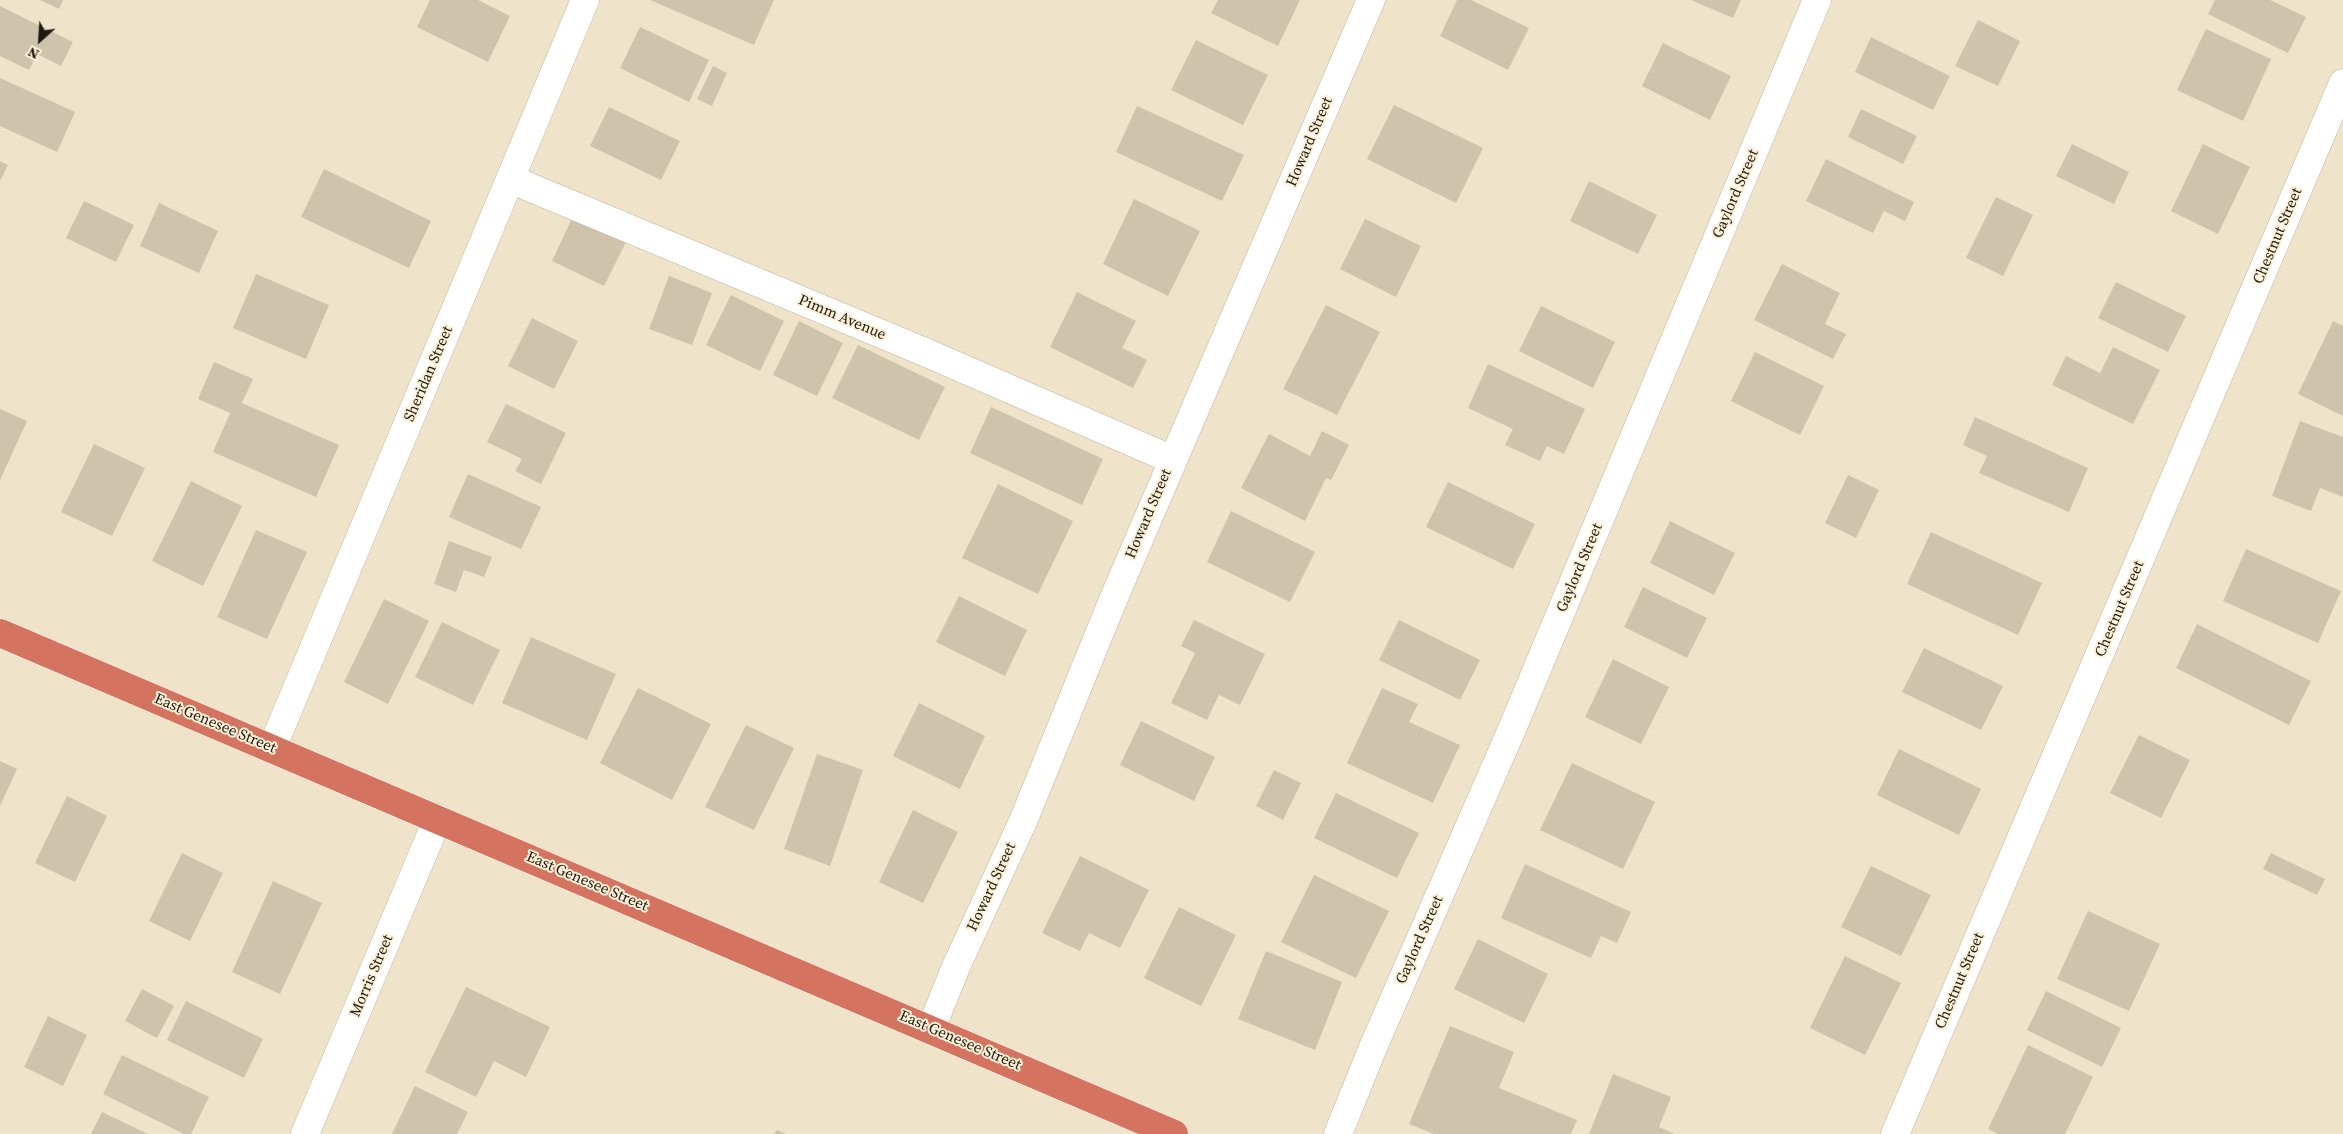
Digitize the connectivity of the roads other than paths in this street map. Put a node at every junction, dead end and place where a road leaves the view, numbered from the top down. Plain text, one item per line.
1 (585, 0) edge
2 (1371, 0) edge
3 (1817, 0) edge
4 (2343, 83) edge
5 (510, 179) junction
6 (1173, 460) junction
7 (0, 633) edge
8 (272, 748) junction
9 (438, 818) junction
10 (931, 1029) junction
11 (306, 1134) edge
12 (1174, 1134) edge
13 (1338, 1134) edge
14 (1896, 1134) edge

1 - 5 street, Sheridan Street
2 - 6 street, Howard Street
3 - 13 street, Gaylord Street
4 - 14 street, Chestnut Street
5 - 6 street, Pimm Avenue
5 - 8 street, Sheridan Street
6 - 10 street, Howard Street
7 - 8 highway, East Genesee Street
8 - 9 highway, East Genesee Street
9 - 10 highway, East Genesee Street
9 - 11 street, Morris Street
10 - 12 highway, East Genesee Street

